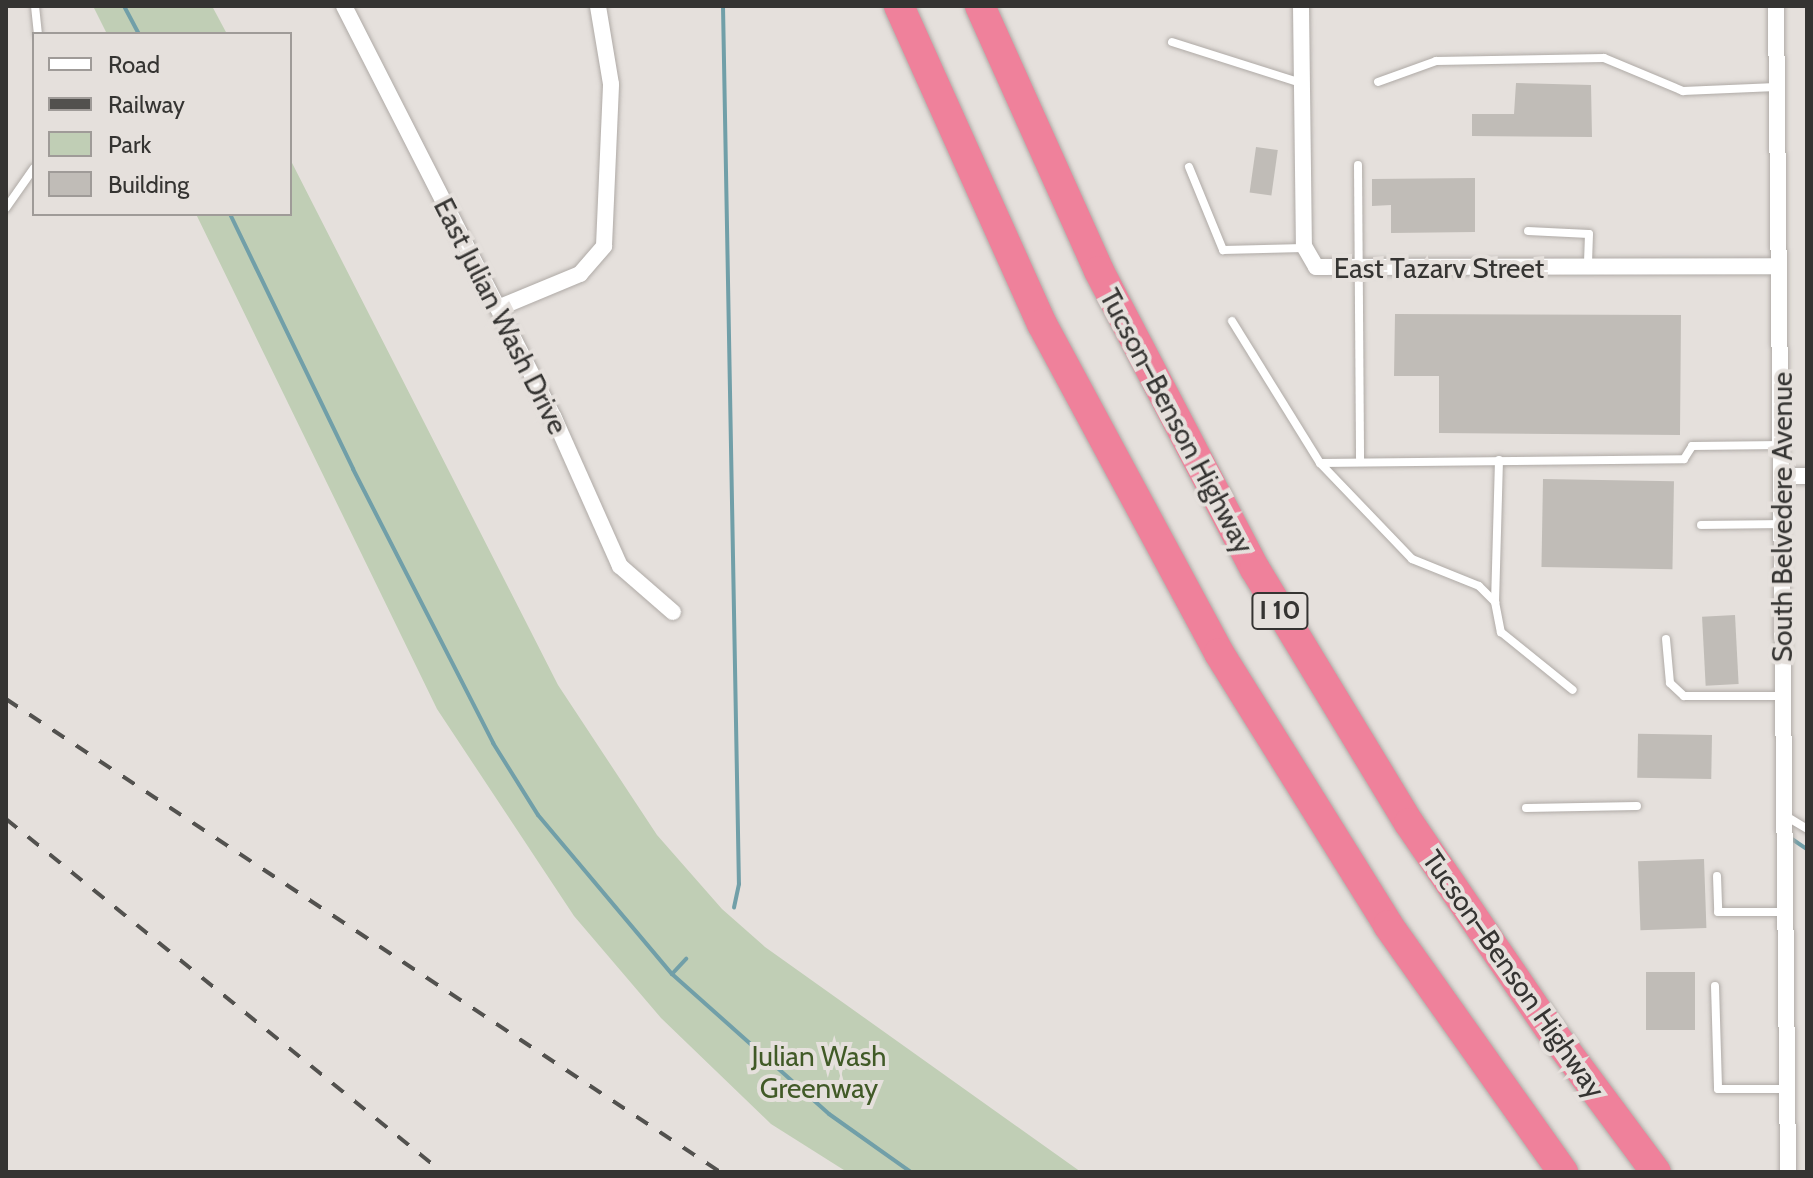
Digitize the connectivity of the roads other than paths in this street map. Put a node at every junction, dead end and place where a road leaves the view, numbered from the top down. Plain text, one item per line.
1 (35, 6) edge
2 (344, 6) edge
3 (598, 6) edge
4 (899, 6) edge
5 (980, 6) edge
6 (1301, 6) edge
7 (1776, 6) edge
8 (38, 32) edge
9 (1172, 42) dead end
10 (1378, 82) dead end
11 (1302, 83) junction
12 (1777, 87) junction
13 (1358, 165) dead end
14 (1189, 167) dead end
15 (32, 171) edge
16 (6, 208) edge
17 (1528, 231) dead end
18 (1304, 248) junction
19 (1779, 266) junction
20 (1588, 268) junction
21 (1359, 270) junction
22 (498, 308) junction
23 (1232, 321) dead end
24 (1782, 445) junction
25 (1499, 460) junction
26 (1360, 462) junction
27 (1320, 463) junction
28 (1783, 476) junction
29 (1807, 476) edge
30 (1783, 524) junction
31 (1701, 525) dead end
32 (1495, 602) junction
33 (673, 612) dead end
34 (1666, 639) dead end
35 (1573, 690) dead end
36 (1784, 696) junction
37 (1637, 806) dead end
38 (1526, 808) dead end
39 (1784, 815) junction
40 (1807, 829) edge
41 (1717, 876) dead end
42 (1785, 912) junction
43 (1715, 986) dead end
44 (1787, 1089) junction
45 (1563, 1172) edge
46 (1656, 1172) edge
47 (1788, 1172) edge

1 - 8 lane
2 - 22 street, East Julian Wash Drive
3 - 22 street
4 - 45 highway, I 10
5 - 46 highway, Tucson–Benson Highway / I 10
6 - 11 street, East Tazarv Street
7 - 12 street, South Belvedere Avenue
9 - 11 lane
10 - 12 lane
11 - 18 street, East Tazarv Street
12 - 19 street, South Belvedere Avenue
13 - 21 lane
14 - 18 lane
15 - 16 lane
17 - 20 lane
18 - 21 street, East Tazarv Street
19 - 20 street, East Tazarv Street
19 - 24 street, South Belvedere Avenue
20 - 21 street, East Tazarv Street
21 - 26 lane
22 - 33 street, East Julian Wash Drive
23 - 27 lane
24 - 25 lane
24 - 28 street, South Belvedere Avenue
25 - 26 lane
25 - 32 lane
26 - 27 lane
27 - 32 lane
28 - 29 street
28 - 30 street, South Belvedere Avenue
30 - 31 lane
30 - 36 street, South Belvedere Avenue
32 - 35 lane
34 - 36 lane
36 - 39 street, South Belvedere Avenue
37 - 38 lane
39 - 40 lane
39 - 42 street, South Belvedere Avenue
41 - 42 lane
42 - 44 street, South Belvedere Avenue
43 - 44 lane
44 - 47 street, South Belvedere Avenue

